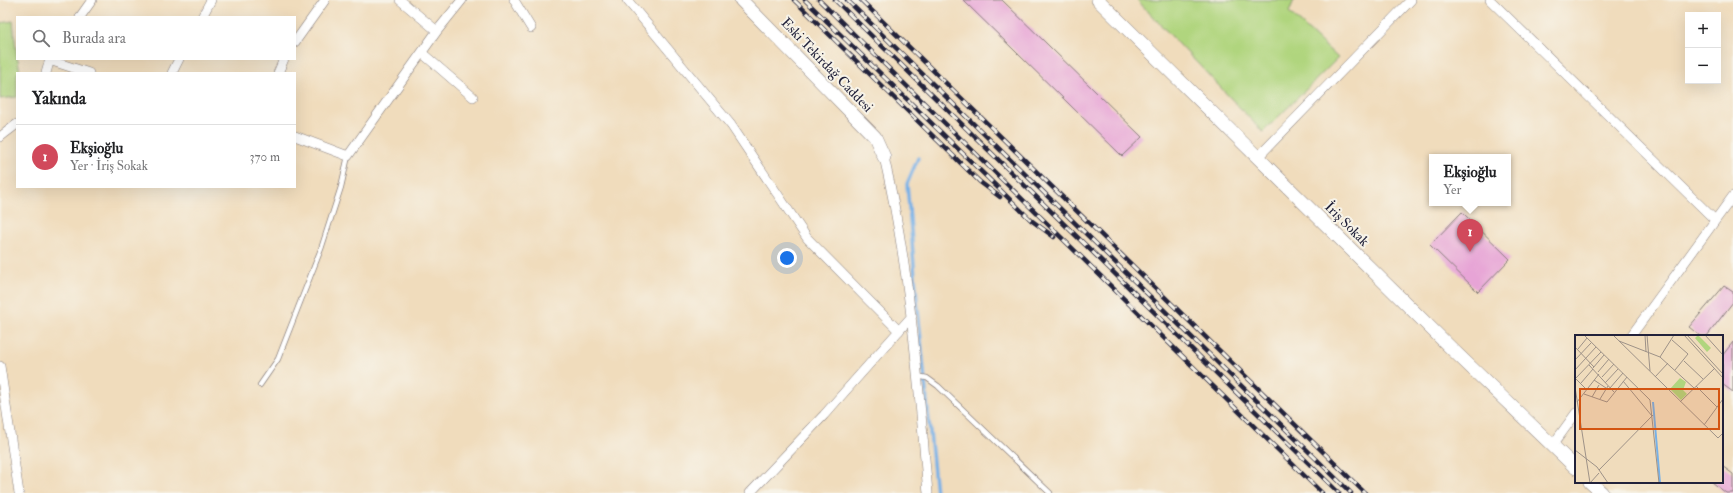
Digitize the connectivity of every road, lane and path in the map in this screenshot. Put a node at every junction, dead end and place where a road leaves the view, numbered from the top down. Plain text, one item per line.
1 (211, 0) edge
2 (325, 0) edge
3 (400, 0) edge
4 (462, 0) edge
5 (514, 0) edge
6 (627, 0) edge
7 (741, 0) edge
8 (1098, 0) edge
9 (1411, 0) edge
10 (1490, 0) edge
11 (88, 1) edge
12 (80, 16) edge
13 (203, 16) edge
14 (531, 28) dead end
15 (438, 31) junction
16 (296, 41) edge
17 (422, 53) junction
18 (50, 60) edge
19 (53, 60) edge
20 (178, 60) edge
21 (284, 60) edge
22 (46, 72) edge
23 (86, 72) edge
24 (172, 72) edge
25 (278, 72) edge
26 (473, 97) dead end
27 (16, 125) edge
28 (296, 136) edge
29 (0, 137) edge
30 (348, 156) junction
31 (884, 157) joint
32 (1257, 158) junction
33 (1733, 196) edge
34 (1715, 220) junction
35 (912, 316) junction
36 (899, 331) junction
37 (1632, 335) edge
38 (0, 366) edge
39 (918, 376) junction
40 (260, 385) dead end
41 (1575, 414) edge
42 (1552, 446) junction
43 (1575, 467) edge
44 (1591, 483) edge
45 (19, 493) edge
46 (750, 493) edge
47 (928, 493) edge
48 (1050, 493) edge
49 (1602, 493) edge

1 - 13 street
2 - 16 street
3 - 15 street
4 - 15 street
5 - 14 street
6 - 36 street
7 - 31 main road, Eski Tekirdağ Caddesi
8 - 32 main road, İriş Sokak
9 - 32 street
10 - 34 street
11 - 12 street
15 - 17 street
17 - 26 street
17 - 30 street
18 - 22 street
19 - 23 street
20 - 24 street
21 - 25 street
27 - 29 street
28 - 30 street
30 - 40 lane
31 - 35 street
32 - 42 main road, İriş Sokak
33 - 34 street
34 - 37 street
35 - 36 street
35 - 39 street
36 - 46 street
38 - 45 street
39 - 47 street
39 - 48 lane
41 - 42 street
42 - 43 main road, İriş Sokak
44 - 49 main road

